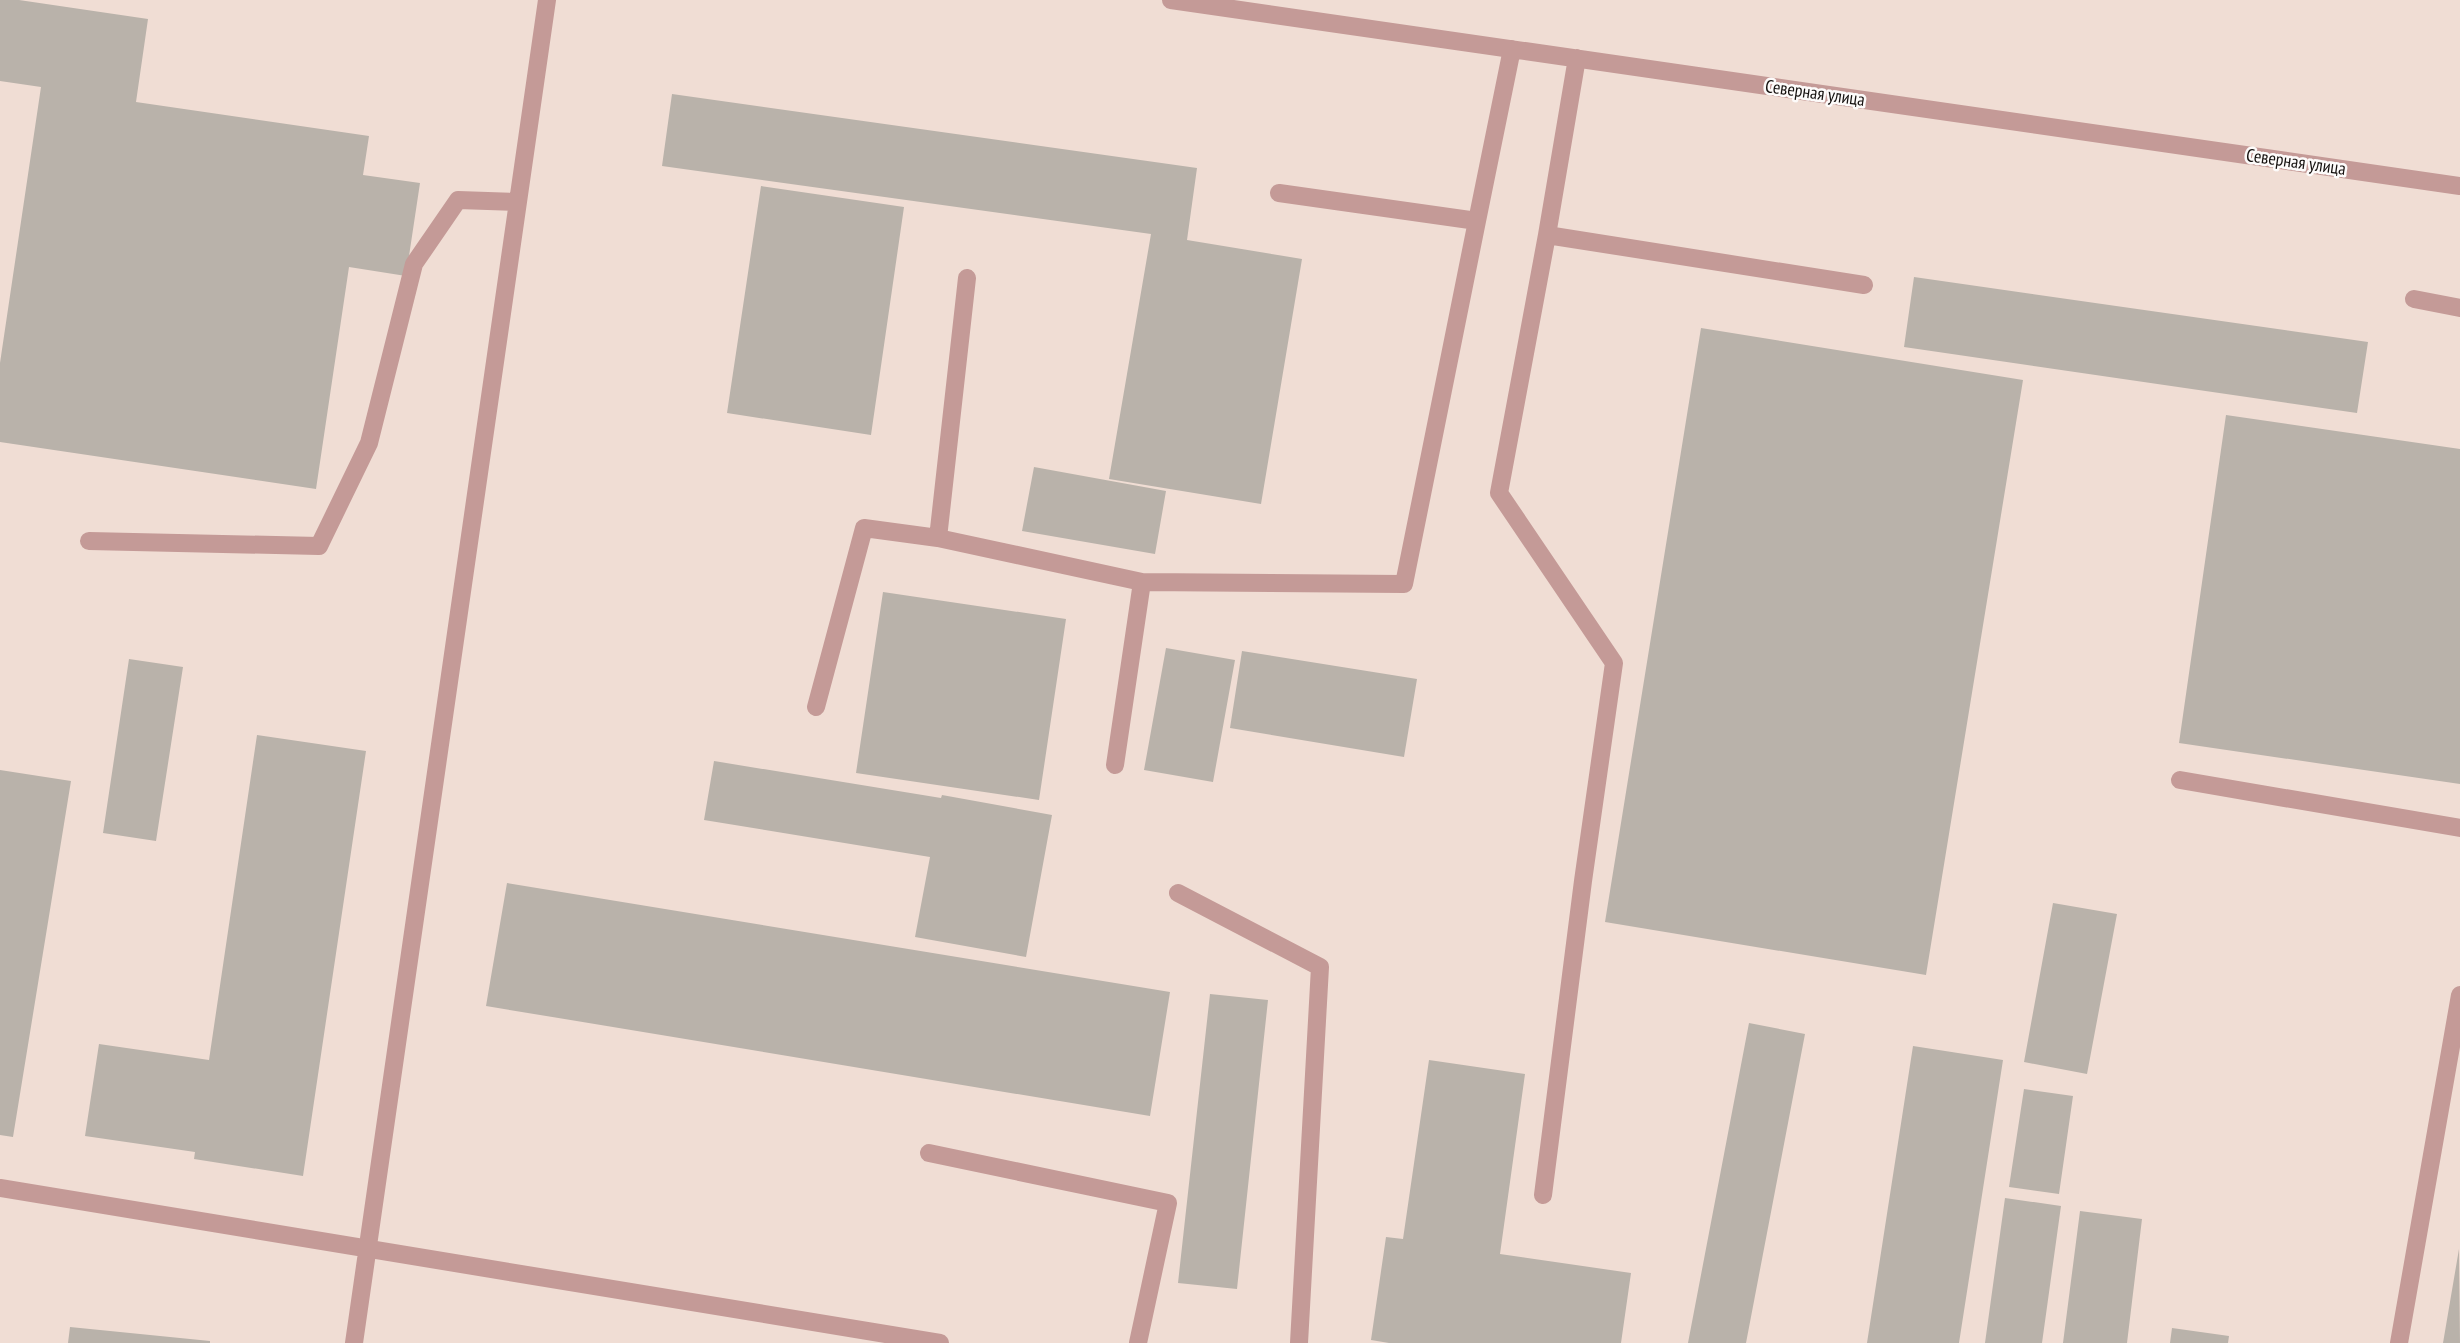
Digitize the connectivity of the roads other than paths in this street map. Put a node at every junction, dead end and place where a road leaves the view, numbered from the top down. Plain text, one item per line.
1 (547, 0) edge
2 (1171, 0) edge
3 (1512, 49) junction
4 (1577, 58) junction
5 (2460, 186) edge
6 (1279, 193) dead end
7 (518, 202) junction
8 (1477, 221) junction
9 (1547, 235) junction
10 (967, 278) dead end
11 (1864, 285) dead end
12 (2414, 299) dead end
13 (2460, 308) edge
14 (938, 538) junction
15 (89, 541) dead end
16 (1142, 582) junction
17 (816, 706) dead end
18 (1115, 765) dead end
19 (2180, 780) dead end
20 (2460, 828) edge
21 (1178, 893) dead end
22 (2460, 995) edge
23 (929, 1153) dead end
24 (0, 1188) edge
25 (1544, 1195) dead end
26 (368, 1249) junction
27 (354, 1343) edge
28 (940, 1343) edge
29 (1138, 1343) edge
30 (1299, 1343) edge
31 (2399, 1343) edge

1 - 7 street
2 - 3 street, Северная улица
3 - 4 street, Северная улица
3 - 8 street
4 - 5 street, Северная улица
4 - 9 street
6 - 8 street
7 - 15 street
7 - 26 street
8 - 16 street
9 - 11 street
9 - 25 street
10 - 14 street
12 - 13 street
14 - 16 street
14 - 17 street
16 - 18 street
19 - 20 street
21 - 30 street
22 - 31 street
23 - 29 street
24 - 26 street
26 - 27 street
26 - 28 street

